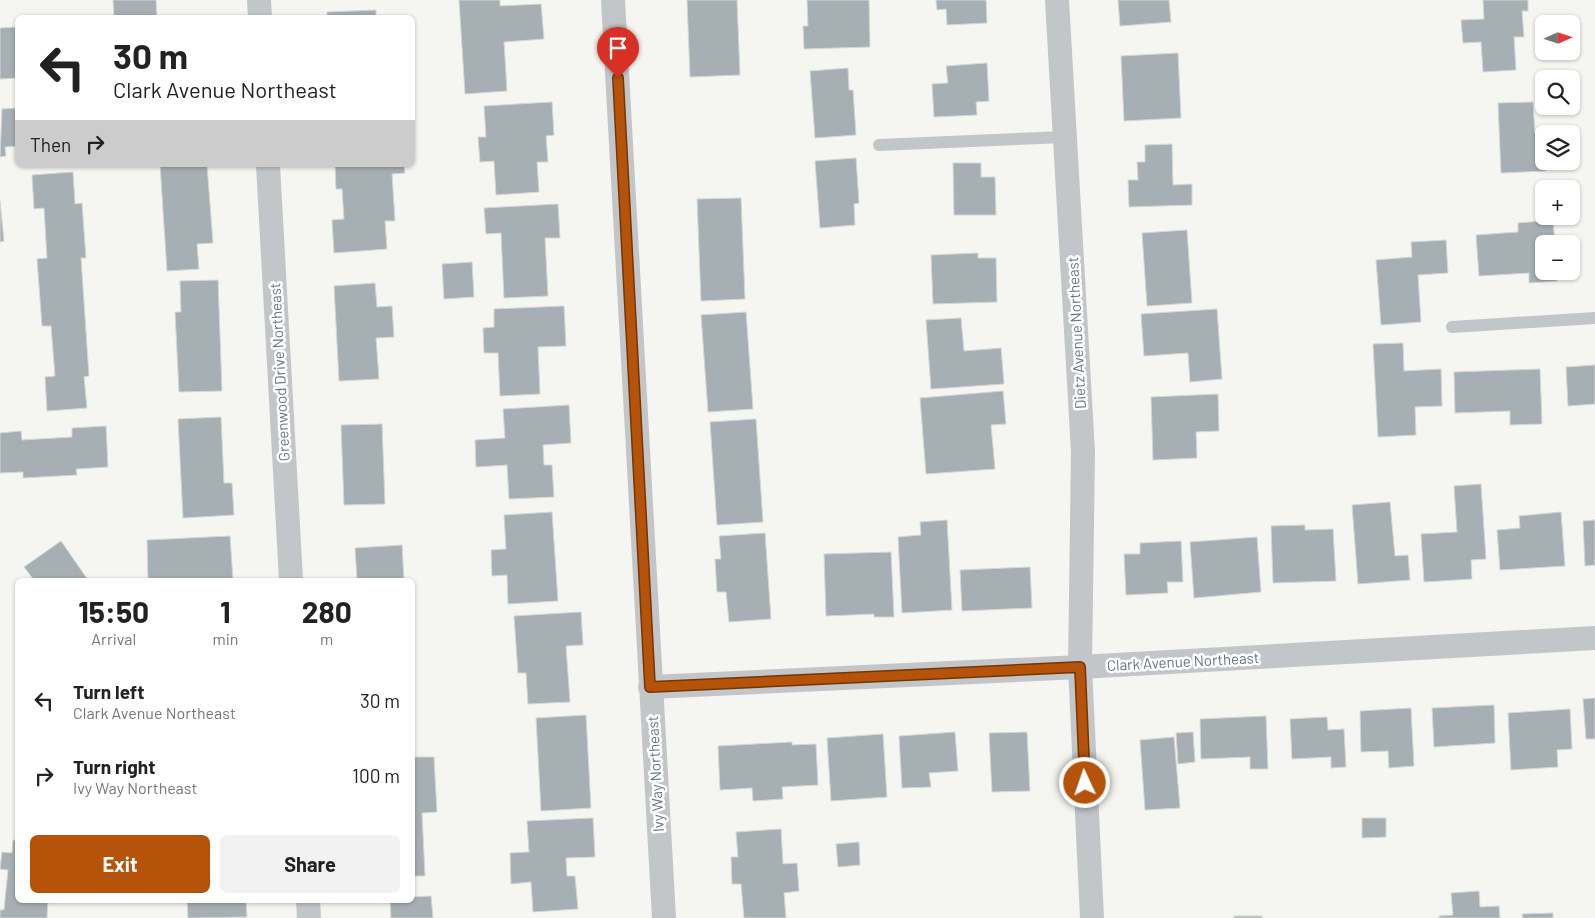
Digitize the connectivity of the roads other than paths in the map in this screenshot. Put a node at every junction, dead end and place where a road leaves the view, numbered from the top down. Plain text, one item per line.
1 (259, 0) edge
2 (613, 0) edge
3 (1057, 0) edge
4 (260, 15) edge
5 (1064, 137) junction
6 (879, 146) dead end
7 (268, 167) edge
8 (1595, 318) edge
9 (1452, 327) dead end
10 (290, 578) edge
11 (1595, 638) edge
12 (1080, 667) junction
13 (650, 687) junction
14 (308, 903) edge
15 (309, 918) edge
16 (664, 918) edge
17 (1092, 918) edge

1 - 4 street
2 - 13 street, Ivy Way Northeast
3 - 5 street, Dietz Avenue Northeast
5 - 6 lane
5 - 12 street, Dietz Avenue Northeast
7 - 10 street, Greenwood Drive Northeast
8 - 9 lane
11 - 12 street, Clark Avenue Northeast
12 - 13 street, Clark Avenue Northeast
12 - 17 street, Dietz Avenue Northeast
13 - 16 street, Ivy Way Northeast
14 - 15 street

